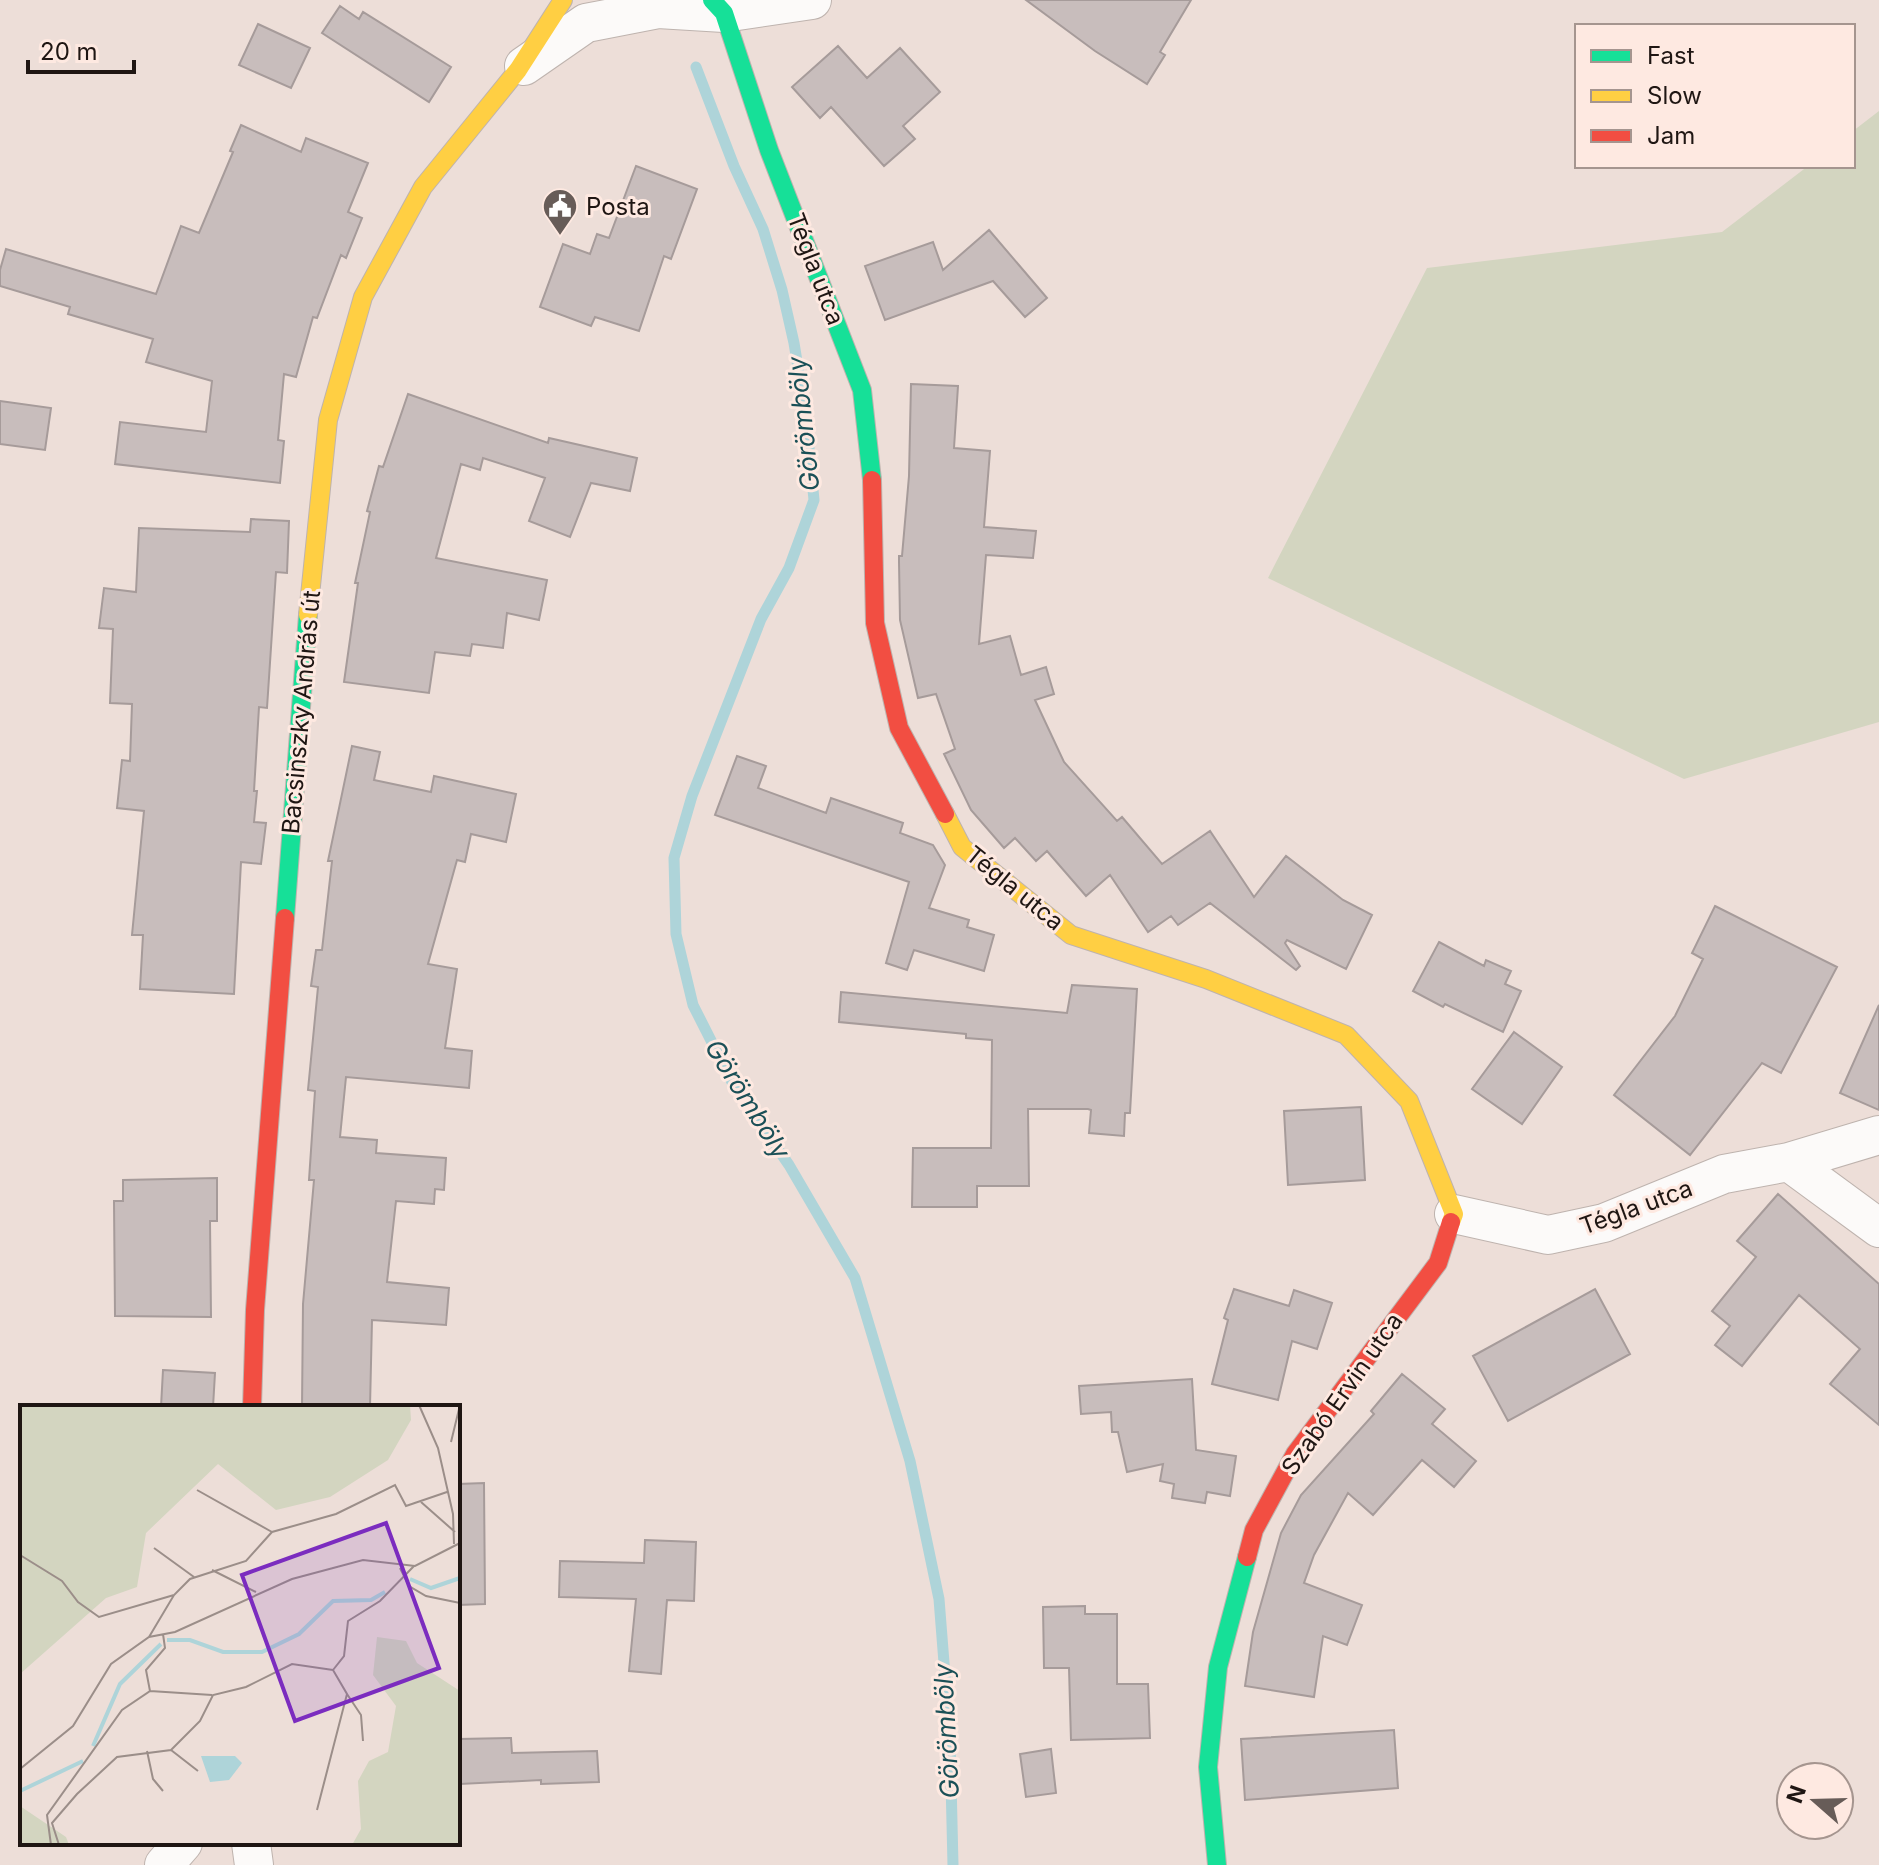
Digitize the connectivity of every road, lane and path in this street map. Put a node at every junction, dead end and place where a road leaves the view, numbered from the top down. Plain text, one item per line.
1 (563, 0) edge
2 (812, 0) edge
3 (718, 7) edge
4 (518, 70) junction
5 (1879, 1135) edge
6 (1789, 1162) junction
7 (1454, 1214) junction
8 (1879, 1228) edge
9 (252, 1405) edge
10 (181, 1845) edge
11 (251, 1845) edge
12 (164, 1865) edge
13 (254, 1865) edge
14 (1217, 1865) edge

1 - 4 street, Bacsinszky András út
2 - 3 street
3 - 4 street
3 - 7 street, Tégla utca
4 - 9 street, Bacsinszky András út
5 - 6 street, Tégla utca
6 - 7 street, Tégla utca
6 - 8 street
7 - 14 street, Szabó Ervin utca
10 - 12 street
11 - 13 street

